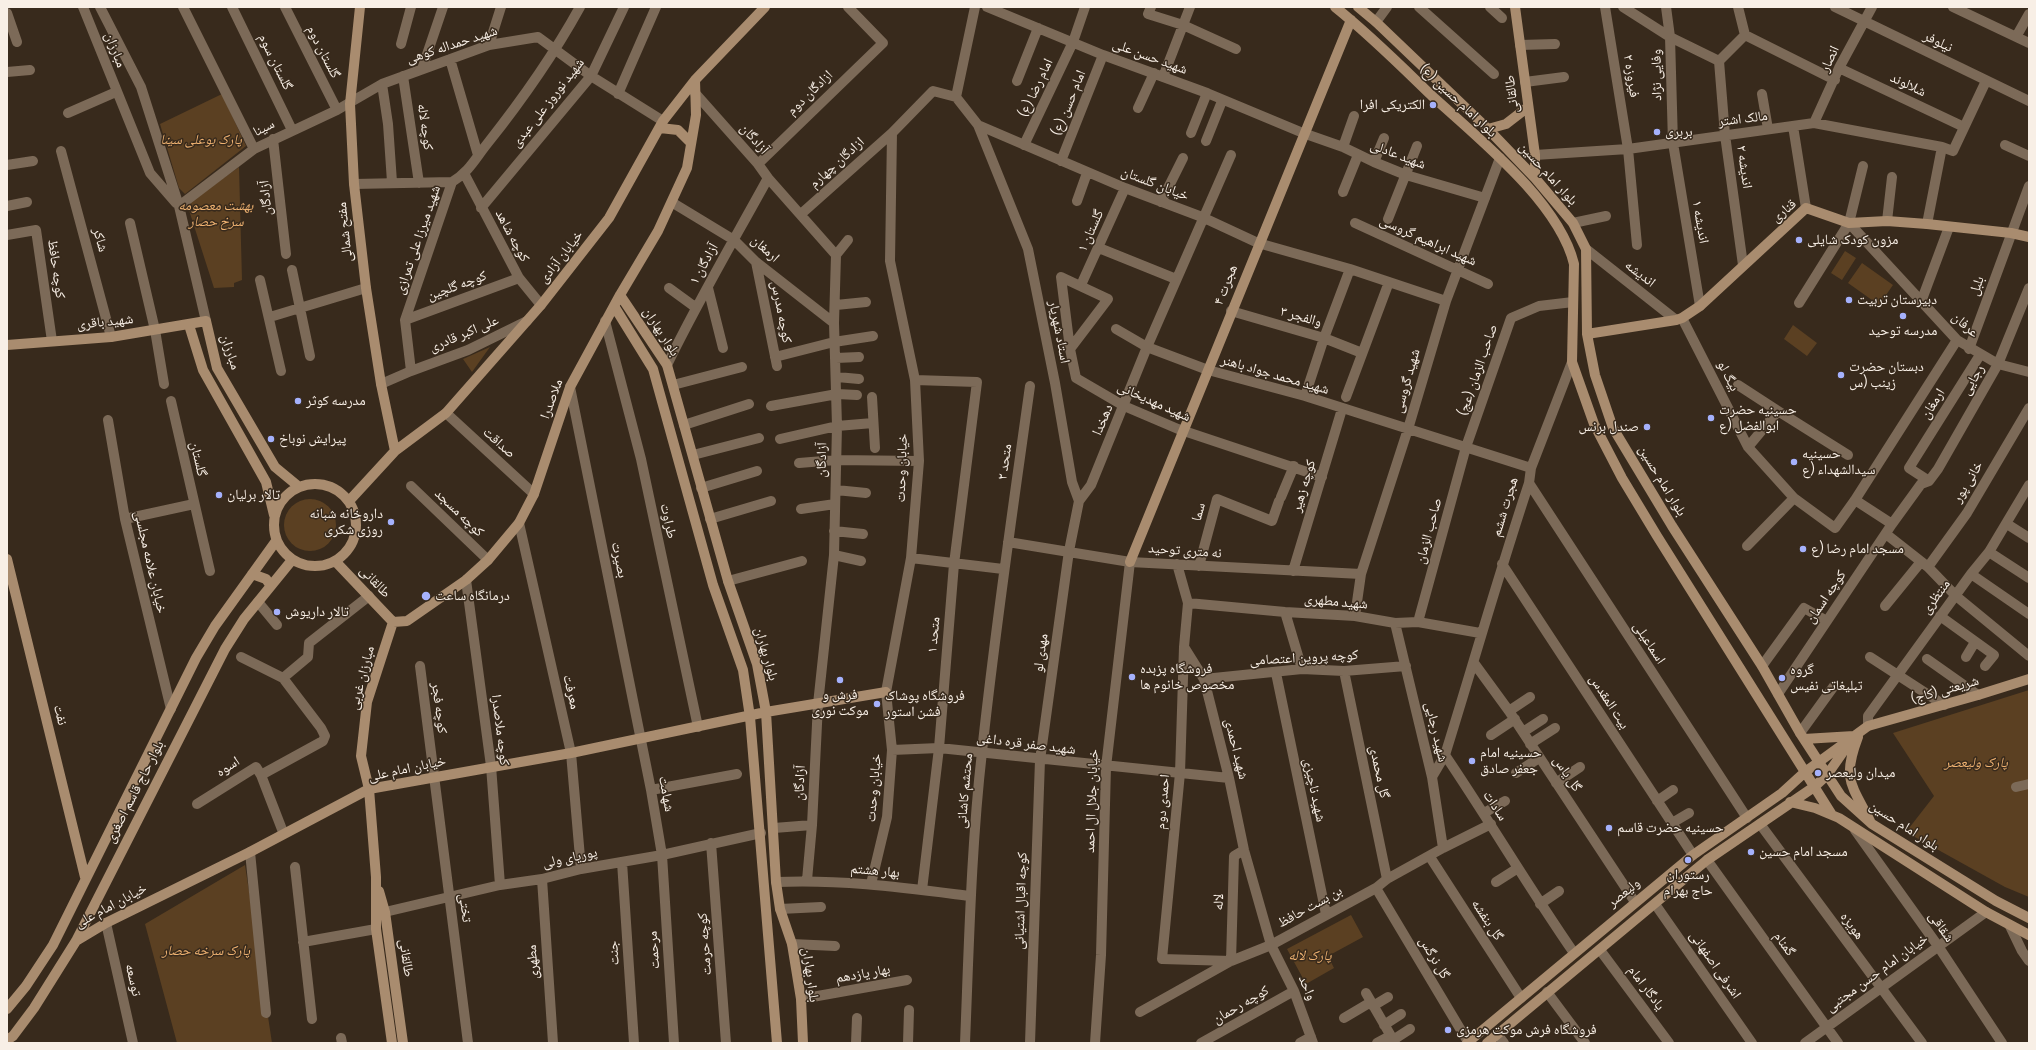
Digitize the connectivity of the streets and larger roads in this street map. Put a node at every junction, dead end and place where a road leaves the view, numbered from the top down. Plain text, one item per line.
1 (83, 7) edge
2 (100, 7) edge
3 (183, 7) edge
4 (232, 7) edge
5 (285, 7) edge
6 (360, 7) edge
7 (411, 7) edge
8 (443, 7) edge
9 (501, 7) edge
10 (580, 7) edge
11 (624, 7) edge
12 (656, 7) edge
13 (765, 7) edge
14 (848, 7) edge
15 (975, 7) edge
16 (987, 7) edge
17 (1085, 7) edge
18 (1190, 7) edge
19 (1335, 7) edge
20 (1358, 7) edge
21 (1387, 7) edge
22 (1420, 7) edge
23 (1490, 7) edge
24 (1515, 7) edge
25 (1605, 7) edge
26 (1623, 7) edge
27 (1666, 7) edge
28 (1738, 7) edge
29 (1835, 7) edge
30 (1872, 7) edge
31 (1953, 7) edge
32 (1965, 9) edge
33 (1150, 10) edge
34 (7, 13) edge
35 (2029, 14) edge
36 (1502, 18) dead end
37 (1351, 20) junction
38 (1376, 22) junction
39 (1864, 22) junction
40 (1184, 26) junction
41 (1038, 28) junction
42 (1745, 36) junction
43 (2016, 36) junction
44 (1670, 37) junction
45 (17, 42) dead end
46 (1073, 42) junction
47 (2029, 43) edge
48 (401, 44) dead end
49 (1555, 44) dead end
50 (489, 45) junction
51 (1520, 46) junction
52 (1236, 49) dead end
53 (556, 50) junction
54 (1103, 55) junction
55 (450, 59) junction
56 (1719, 61) junction
57 (1839, 68) junction
58 (30, 70) dead end
59 (422, 70) junction
60 (7, 72) edge
61 (1494, 74) dead end
62 (1158, 75) junction
63 (403, 76) junction
64 (591, 76) junction
65 (1564, 77) dead end
66 (695, 80) junction
67 (1835, 80) junction
68 (1986, 80) junction
69 (1017, 81) dead end
70 (1525, 82) junction
71 (382, 84) junction
72 (116, 92) junction
73 (695, 93) junction
74 (1207, 93) junction
75 (618, 94) junction
76 (1762, 94) dead end
77 (956, 97) junction
78 (1222, 101) junction
79 (2029, 101) edge
80 (350, 104) junction
81 (1528, 107) junction
82 (1138, 108) dead end
83 (337, 110) junction
84 (68, 113) dead end
85 (1354, 116) dead end
86 (1814, 123) junction
87 (662, 124) junction
88 (978, 125) junction
89 (1793, 126) junction
90 (1964, 127) junction
91 (1488, 129) junction
92 (1768, 129) junction
93 (292, 130) junction
94 (892, 133) junction
95 (1191, 133) dead end
96 (1303, 133) junction
97 (1725, 135) junction
98 (1384, 138) dead end
99 (273, 139) junction
100 (1206, 141) dead end
101 (690, 142) junction
102 (1672, 142) junction
103 (1024, 145) junction
104 (2005, 145) dead end
105 (1417, 146) dead end
106 (1343, 147) junction
107 (1942, 147) junction
108 (254, 149) junction
109 (1628, 149) junction
110 (61, 151) dead end
111 (478, 155) junction
112 (1231, 155) dead end
113 (1358, 155) junction
114 (1535, 155) junction
115 (2029, 156) edge
116 (1183, 158) dead end
117 (1500, 158) junction
118 (33, 161) dead end
119 (1061, 161) junction
120 (1374, 162) junction
121 (758, 164) junction
122 (7, 165) edge
123 (1863, 166) dead end
124 (1087, 173) junction
125 (465, 175) junction
126 (1406, 175) junction
127 (1892, 177) dead end
128 (768, 178) junction
129 (1536, 178) junction
130 (392, 182) junction
131 (452, 182) junction
132 (419, 183) junction
133 (354, 184) junction
134 (2029, 186) edge
135 (1125, 188) junction
136 (1343, 192) dead end
137 (1485, 198) junction
138 (1077, 201) dead end
139 (27, 202) dead end
140 (1161, 202) junction
141 (673, 203) junction
142 (7, 206) edge
143 (179, 206) junction
144 (481, 208) junction
145 (1806, 208) junction
146 (801, 214) junction
147 (1202, 216) junction
148 (1606, 216) dead end
149 (1388, 219) dead end
150 (1887, 221) junction
151 (130, 222) dead end
152 (1355, 223) dead end
153 (1574, 223) junction
154 (1849, 223) junction
155 (1927, 224) junction
156 (1949, 227) junction
157 (2011, 232) junction
158 (7, 235) edge
159 (2029, 237) edge
160 (734, 240) junction
161 (848, 240) dead end
162 (1258, 243) junction
163 (1637, 245) dead end
164 (1099, 248) junction
165 (1586, 249) junction
166 (286, 254) dead end
167 (836, 255) junction
168 (756, 262) junction
169 (1743, 265) junction
170 (1350, 269) junction
171 (1457, 269) junction
172 (292, 270) dead end
173 (518, 278) junction
174 (1176, 279) junction
175 (260, 280) dead end
176 (1390, 282) junction
177 (1488, 284) dead end
178 (1081, 285) junction
179 (366, 288) junction
180 (669, 288) dead end
181 (708, 288) junction
182 (2029, 288) edge
183 (620, 295) junction
184 (1446, 301) junction
185 (866, 302) dead end
186 (1573, 302) junction
187 (1921, 302) junction
188 (1799, 303) dead end
189 (541, 305) junction
190 (836, 305) junction
191 (614, 306) junction
192 (1700, 306) junction
193 (695, 307) junction
194 (300, 308) junction
195 (1231, 311) junction
196 (270, 317) junction
197 (1679, 319) junction
198 (405, 320) junction
199 (206, 321) junction
200 (527, 321) junction
201 (605, 321) junction
202 (834, 323) junction
203 (189, 325) junction
204 (1116, 329) dead end
205 (155, 330) junction
206 (1587, 334) junction
207 (873, 336) dead end
208 (111, 337) junction
209 (1324, 338) junction
210 (1957, 340) junction
211 (52, 341) junction
212 (834, 342) junction
213 (7, 345) edge
214 (1147, 347) junction
215 (723, 348) dead end
216 (1070, 349) junction
217 (1969, 349) junction
218 (1362, 354) junction
219 (1980, 355) junction
220 (310, 356) dead end
221 (859, 357) dead end
222 (836, 358) junction
223 (1572, 362) junction
224 (1998, 364) junction
225 (667, 365) junction
226 (742, 367) dead end
227 (1208, 370) junction
228 (281, 371) dead end
229 (411, 371) junction
230 (2029, 372) edge
231 (836, 377) junction
232 (859, 379) dead end
233 (915, 380) junction
234 (164, 384) dead end
235 (381, 384) junction
236 (673, 385) junction
237 (1738, 385) dead end
238 (1030, 386) dead end
239 (570, 387) junction
240 (837, 394) junction
241 (857, 395) dead end
242 (1305, 396) junction
243 (872, 397) dead end
244 (1346, 397) dead end
245 (171, 401) dead end
246 (748, 404) dead end
247 (771, 406) dead end
248 (1124, 406) junction
249 (2029, 408) edge
250 (1342, 409) junction
251 (1778, 411) junction
252 (446, 414) junction
253 (108, 420) dead end
254 (873, 423) junction
255 (684, 425) junction
256 (837, 426) junction
257 (1408, 429) junction
258 (1185, 432) junction
259 (759, 438) dead end
260 (780, 439) dead end
261 (1466, 446) junction
262 (1748, 447) junction
263 (875, 448) dead end
264 (395, 451) junction
265 (693, 455) junction
266 (1848, 455) dead end
267 (836, 460) junction
268 (920, 461) junction
269 (799, 463) dead end
270 (1294, 466) junction
271 (1531, 468) junction
272 (757, 471) dead end
273 (1322, 477) junction
274 (1929, 481) junction
275 (1529, 482) junction
276 (2029, 485) edge
277 (298, 486) junction
278 (411, 486) dead end
279 (701, 488) junction
280 (836, 490) junction
281 (534, 494) junction
282 (866, 494) dead end
283 (1794, 498) junction
284 (1855, 500) junction
285 (349, 501) junction
286 (771, 501) dead end
287 (1079, 501) junction
288 (194, 504) junction
289 (835, 504) junction
290 (801, 509) dead end
291 (274, 515) junction
292 (125, 519) junction
293 (710, 519) junction
294 (519, 523) junction
295 (1892, 524) junction
296 (2007, 524) junction
297 (1672, 526) junction
298 (834, 531) junction
299 (863, 534) dead end
300 (1886, 534) junction
301 (1657, 536) junction
302 (2029, 538) edge
303 (276, 541) junction
304 (1008, 542) junction
305 (1747, 546) dead end
306 (1070, 551) junction
307 (1989, 552) junction
308 (834, 555) junction
309 (911, 558) junction
310 (7, 559) edge
311 (292, 560) junction
312 (488, 560) junction
313 (802, 561) dead end
314 (861, 561) dead end
315 (336, 562) junction
316 (1130, 562) junction
317 (954, 564) junction
318 (1177, 564) junction
319 (1502, 564) junction
320 (1924, 565) junction
321 (1199, 566) junction
322 (1003, 569) junction
323 (1293, 570) junction
324 (210, 571) dead end
325 (252, 574) junction
326 (1361, 574) junction
327 (1971, 574) junction
328 (2029, 578) edge
329 (466, 580) junction
330 (728, 581) junction
331 (271, 586) junction
332 (369, 596) junction
333 (1956, 596) junction
334 (258, 602) junction
335 (1188, 603) junction
336 (1885, 606) dead end
337 (1285, 612) junction
338 (2029, 614) edge
339 (1355, 616) junction
340 (1940, 616) junction
341 (1828, 620) junction
342 (393, 622) junction
343 (1418, 622) junction
344 (1395, 623) junction
345 (277, 625) dead end
346 (1480, 633) junction
347 (1975, 642) junction
348 (1184, 647) junction
349 (2029, 656) edge
350 (241, 657) dead end
351 (1870, 657) dead end
352 (1966, 657) dead end
353 (1927, 660) dead end
354 (1474, 663) junction
355 (420, 666) dead end
356 (1406, 666) junction
357 (1762, 666) junction
358 (1985, 666) dead end
359 (1302, 669) junction
360 (1344, 671) junction
361 (1276, 673) junction
362 (1897, 673) junction
363 (283, 678) junction
364 (1204, 679) junction
365 (2029, 679) edge
366 (1834, 686) dead end
367 (886, 692) junction
368 (1778, 694) junction
369 (1978, 695) junction
370 (1530, 697) dead end
371 (818, 704) junction
372 (1944, 705) junction
373 (171, 709) junction
374 (766, 712) junction
375 (1512, 715) junction
376 (750, 717) junction
377 (1543, 719) dead end
378 (698, 727) junction
379 (1555, 728) dead end
380 (1861, 731) junction
381 (1523, 732) junction
382 (1491, 735) dead end
383 (1802, 736) junction
384 (641, 739) junction
385 (1530, 744) junction
386 (939, 748) junction
387 (892, 750) junction
388 (982, 752) junction
389 (570, 753) junction
390 (1445, 756) junction
391 (1539, 758) junction
392 (1040, 760) junction
393 (1818, 762) junction
394 (491, 766) junction
395 (1106, 767) junction
396 (1580, 767) dead end
397 (1805, 772) junction
398 (1180, 773) junction
399 (1516, 773) dead end
400 (737, 774) dead end
401 (262, 775) junction
402 (1827, 775) junction
403 (434, 777) junction
404 (1432, 777) junction
405 (1229, 778) junction
406 (1556, 783) junction
407 (2029, 784) edge
408 (1814, 786) junction
409 (2016, 787) dead end
410 (369, 789) junction
411 (651, 790) junction
412 (1672, 790) dead end
413 (1782, 793) junction
414 (1505, 800) dead end
415 (1657, 801) junction
416 (197, 804) dead end
417 (1791, 804) junction
418 (1484, 813) junction
419 (1689, 813) dead end
420 (1832, 815) junction
421 (1747, 818) junction
422 (1491, 824) junction
423 (1672, 824) junction
424 (1760, 824) junction
425 (1872, 824) junction
426 (812, 825) junction
427 (774, 828) junction
428 (1855, 830) junction
429 (283, 832) junction
430 (761, 833) junction
431 (711, 843) junction
432 (1442, 848) junction
433 (1244, 850) junction
434 (250, 852) junction
435 (662, 855) junction
436 (1693, 855) junction
437 (1430, 857) junction
438 (1707, 860) junction
439 (622, 862) junction
440 (295, 867) dead end
441 (1518, 868) junction
442 (581, 869) junction
443 (376, 877) junction
444 (85, 878) junction
445 (542, 879) junction
446 (1387, 879) junction
447 (807, 880) junction
448 (776, 882) junction
449 (1496, 882) dead end
450 (871, 884) junction
451 (500, 885) junction
452 (1376, 888) junction
453 (922, 890) junction
454 (1559, 891) dead end
455 (970, 896) junction
456 (450, 897) junction
457 (1635, 902) junction
458 (1540, 904) junction
459 (1655, 904) junction
460 (821, 907) dead end
461 (780, 909) junction
462 (385, 912) junction
463 (1986, 912) junction
464 (1326, 914) junction
465 (2029, 918) edge
466 (106, 923) junction
467 (2010, 926) junction
468 (376, 929) junction
469 (2029, 935) edge
470 (76, 941) junction
471 (303, 942) junction
472 (792, 944) junction
473 (1271, 945) junction
474 (835, 946) dead end
475 (1938, 946) junction
476 (1600, 950) junction
477 (1574, 953) junction
478 (1231, 961) junction
479 (2029, 961) edge
480 (907, 980) dead end
481 (1880, 988) junction
482 (1294, 991) junction
483 (1546, 992) junction
484 (1388, 996) dead end
485 (1521, 998) junction
486 (801, 1000) junction
487 (1370, 1000) junction
488 (7, 1009) edge
489 (909, 1010) dead end
490 (1140, 1012) dead end
491 (266, 1013) dead end
492 (1401, 1014) dead end
493 (856, 1018) dead end
494 (1344, 1018) dead end
495 (312, 1019) dead end
496 (1384, 1025) junction
497 (1827, 1027) junction
498 (1410, 1029) dead end
499 (1497, 1034) junction
500 (1392, 1039) edge
501 (12, 1040) edge
502 (1312, 1040) edge
503 (133, 1043) edge
504 (392, 1043) edge
505 (403, 1043) edge
506 (468, 1043) edge
507 (553, 1043) edge
508 (634, 1043) edge
509 (674, 1043) edge
510 (726, 1043) edge
511 (777, 1043) edge
512 (803, 1043) edge
513 (856, 1043) edge
514 (908, 1043) edge
515 (965, 1043) edge
516 (1030, 1043) edge
517 (1095, 1043) edge
518 (1201, 1043) edge
519 (1300, 1043) edge
520 (1377, 1043) edge
521 (1468, 1043) edge
522 (1487, 1043) edge
523 (1504, 1043) edge
524 (1585, 1043) edge
525 (1669, 1043) edge
526 (1752, 1043) edge
527 (1805, 1043) edge
528 (1838, 1043) edge
529 (1922, 1043) edge
530 (2002, 1043) edge

1 - 72 street, مبارزان
2 - 143 street, مبارزان
3 - 108 street
4 - 93 street, گلستان سوم
5 - 83 street, گلستان دوم
6 - 80 street, مفتح شمالی
7 - 48 street
8 - 59 street
9 - 50 street
10 - 53 street, شهید میرزا علی تمرازی
11 - 64 street, شهید نوروز علی عبدی
12 - 75 street
13 - 66 street, خیابان آزادی
14 - 121 street, ازادگان دوم
15 - 77 street
16 - 41 street, شهید حسن علی
17 - 46 street, امام رضا (ع)
18 - 40 street
19 - 37 street, بلوار امام حسین (ع)
20 - 38 street, بلوار امام حسین
21 - 38 street
22 - 61 street
23 - 36 street
24 - 51 street, طالقانی
25 - 109 street, فیروزه ۲
26 - 44 street
27 - 44 street, وفایی نژاد
28 - 42 street
29 - 39 street, نیلوفر
30 - 39 street, انصار
31 - 32 street
32 - 43 street
33 - 40 street
34 - 45 street
35 - 43 street
37 - 96 street, هجرت ۴
37 - 117 street, بلوار امام حسین (ع)
38 - 91 street, بلوار امام حسین
39 - 57 street, انصار
39 - 68 street, نیلوفر
40 - 52 street
40 - 62 street
41 - 46 street, شهید حسن علی
41 - 69 street
42 - 56 street
42 - 67 street
43 - 47 street
44 - 56 street
44 - 102 street, وفایی نژاد
46 - 54 street, شهید حسن علی
46 - 103 street, امام رضا (ع)
49 - 51 street
50 - 53 street, شهید حمداله کوهی
50 - 55 street, شهید حمداله کوهی
51 - 70 street, طالقانی
53 - 64 street, شهید حمداله کوهی
53 - 111 street, شهید میرزا علی تمرازی
54 - 62 street, شهید حسن علی
54 - 119 street, امام حسن (ع)
55 - 59 street, شهید حمداله کوهی
55 - 111 street
56 - 97 street, اندیشه ۲
57 - 67 street, انصار
57 - 90 street, شلالوند
58 - 60 street
59 - 63 street, شهید حمداله کوهی
62 - 74 street, شهید حسن علی
62 - 82 street
63 - 71 street, شهید حمداله کوهی
63 - 132 street, کوچه لاله
64 - 75 street, شهید حمداله کوهی
64 - 144 street, شهید نوروز علی عبدی
65 - 70 street
66 - 73 street, ملاصدرا
66 - 87 street, خیابان آزادی
67 - 86 street, انصار
68 - 79 street, نیلوفر
68 - 90 street
70 - 81 street, طالقانی
71 - 80 street, شهید حمداله کوهی
71 - 130 street
72 - 84 street
72 - 143 street, مبارزان
73 - 101 street, ملاصدرا
73 - 121 street, آزادگان
74 - 78 street, شهید حسن علی
74 - 95 street
75 - 87 street, شهید حمداله کوهی
76 - 92 street
77 - 88 street, خیابان گلستان
77 - 94 street
78 - 96 street, شهید حسن علی
78 - 100 street
80 - 83 street, سینا
80 - 133 street, مفتح شمالی
81 - 91 street
81 - 114 street, طالقانی
83 - 93 street, سینا
85 - 106 street
86 - 89 street, مالک اشتر
86 - 107 street, مالک اشتر
87 - 101 street
87 - 189 street, خیابان آزادی
88 - 103 street, خیابان گلستان
88 - 287 street, استاد شهریار
89 - 92 street, مالک اشتر
89 - 145 street
90 - 107 street, مالک اشتر
91 - 129 street, بلوار امام حسین
92 - 97 street, مالک اشتر
93 - 99 street, سینا
94 - 146 street, ازادگان چهارم
94 - 233 street, خیابان وحدت
96 - 106 street, شهید عادلی
96 - 162 street, هجرت ۴
97 - 102 street, مالک اشتر
97 - 169 street, اندیشه ۲
98 - 120 street
99 - 108 street, سینا
99 - 166 street, آزادگان
101 - 141 street, ملاصدرا
102 - 109 street, مالک اشتر
102 - 192 street, اندیشه ۱
103 - 119 street, خیابان گلستان
104 - 115 street
105 - 126 street
106 - 113 street, شهید عادلی
107 - 155 street
108 - 143 street, سینا
109 - 114 street, مالک اشتر
109 - 163 street, فیروزه ۲
110 - 208 street, شاکر
111 - 125 street, شهید میرزا علی تمرازی
112 - 147 street
113 - 120 street, شهید عادلی
113 - 136 street
114 - 129 street, طالقانی
116 - 140 street
117 - 137 street, شهید گروسی
117 - 186 street, بلوار امام حسین (ع)
118 - 122 street
119 - 124 street, خیابان گلستان
120 - 126 street, شهید عادلی
121 - 128 street, آزادگان
123 - 154 street
124 - 135 street, خیابان گلستان
124 - 138 street
125 - 131 street, شهید میرزا علی تمرازی
125 - 144 street, کوچه شاهد
126 - 137 street, شهید عادلی
126 - 149 street
127 - 150 street
128 - 146 street, آزادگان
128 - 160 street, آزادگان ۱
129 - 153 street, بلوار امام حسین
130 - 132 street
130 - 133 street
131 - 132 street
131 - 198 street, شهید میرزا علی تمرازی
133 - 179 street, مفتح شمالی
134 - 157 street, بلبل
135 - 140 street, خیابان گلستان
135 - 164 street, گلستان ۱
137 - 171 street, شهید گروسی
139 - 142 street
140 - 147 street, خیابان گلستان
141 - 160 street, ارمغان
141 - 183 street, ملاصدرا
143 - 199 street, مبارزان
144 - 173 street, کوچه شاهد
145 - 154 street, قناری
145 - 169 street, قناری
146 - 167 street, آزادگان
147 - 162 street, خیابان گلستان
147 - 174 street
148 - 153 street
150 - 154 street, قناری
150 - 155 street, قناری
151 - 205 street
152 - 171 street, شهید ابراهیم گروسی
153 - 165 street, بلوار امام حسین
154 - 187 street, عرفان
154 - 188 street
155 - 156 street, قناری
156 - 157 street, قناری
156 - 187 street
157 - 159 street, قناری
157 - 217 street, بلبل
158 - 211 street, کوچه حافظ
160 - 168 street, ارمغان
160 - 181 street, آزادگان ۱
161 - 167 street
162 - 170 street, خیابان گلستان
162 - 195 street, هجرت ۴
164 - 174 street
164 - 178 street, گلستان ۱
165 - 197 street, اندیشه
165 - 206 street, بلوار امام حسین
167 - 190 street, آزادگان
168 - 202 street, ارمغان
168 - 212 street, کوچه مدرس
169 - 192 street, قناری
170 - 176 street, خیابان گلستان
170 - 209 street
171 - 177 street, شهید ابراهیم گروسی
171 - 184 street, شهید گروسی
172 - 194 street
173 - 189 street, کوچه شاهد
173 - 198 street, کوچه گلچین
174 - 214 street
175 - 196 street
176 - 184 street, خیابان گلستان
176 - 218 street
178 - 216 street
178 - 216 street, شهید مهدیخانی
179 - 194 street
179 - 235 street, مفتح شمالی
180 - 193 street
181 - 193 street, آزادگان ۱
181 - 215 street
182 - 224 street, رجایی
183 - 191 street, ملاصدرا
183 - 225 street, بلوار بهاران
184 - 257 street, شهید گروسی
185 - 190 street
186 - 223 street, بلوار امام حسین (ع)
186 - 261 street, صاحب الزمان (عج)
187 - 210 street, عرفان
189 - 200 street, خیابان آزادی
190 - 202 street, آزادگان
191 - 201 street, ملاصدرا
191 - 376 street, بلوار بهاران
192 - 197 street, قناری
193 - 225 street, آزادگان ۱
194 - 196 street
194 - 220 street
195 - 209 street, والفجر ۳
195 - 227 street, هجرت ۴
196 - 228 street
197 - 206 street, قناری
197 - 262 street, بیگ لو
198 - 229 street, شهید میرزا علی تمرازی
199 - 203 street, شهید باقری
199 - 277 street, مبارزان
200 - 229 street, علی اکبر قادری
200 - 252 street, خیابان آزادی
201 - 239 street, ملاصدرا
201 - 378 street, طراوت
202 - 212 street, آزادگان
203 - 205 street, شهید باقری
203 - 291 street
204 - 214 street, شهید محمد جواد باهنر
205 - 208 street, شهید باقری
205 - 234 street
206 - 297 street, بلوار امام حسین
207 - 212 street
208 - 211 street, شهید باقری
209 - 218 street, والفجر ۳
209 - 242 street
210 - 217 street, عرفان
210 - 284 street
211 - 213 street, شهید باقری
212 - 222 street, آزادگان
214 - 227 street, شهید محمد جواد باهنر
214 - 248 street, دهخدا
216 - 248 street, شهید مهدیخانی
217 - 219 street, عرفان
218 - 244 street
219 - 224 street, عرفان
219 - 274 street, ارمغان
221 - 222 street
222 - 231 street, آزادگان
223 - 271 street, هجرت ششم
223 - 301 street, بلوار امام حسین
224 - 230 street, عرفان
224 - 274 street, رجایی
225 - 236 street, بلوار بهاران
226 - 236 street
227 - 242 street, شهید محمد جواد باهنر
227 - 258 street, هجرت ۴
229 - 235 street
231 - 232 street
231 - 240 street, آزادگان
233 - 268 street, خیابان وحدت
233 - 317 street, متحد ۱
235 - 264 street, مفتح شمالی
236 - 255 street, بلوار بهاران
237 - 251 street
238 - 304 street, متحد ۲
239 - 281 street, ملاصدرا
239 - 384 street, بصیرت
240 - 241 street
240 - 247 street
240 - 256 street, آزادگان
242 - 250 street, شهید محمد جواد باهنر
243 - 254 street
245 - 288 street, گلستان
246 - 255 street
248 - 258 street, شهید مهدیخانی
248 - 287 street, دهخدا
249 - 320 street, خانی پور
250 - 257 street, شهید محمد جواد باهنر
250 - 273 street, کوچه زهیر
251 - 262 street
251 - 266 street
252 - 264 street, خیابان آزادی
252 - 281 street, صداقت
253 - 292 street, خیابان علامه مجلسی
254 - 256 street
254 - 263 street
255 - 265 street, بلوار بهاران
256 - 260 street
256 - 267 street, آزادگان
257 - 261 street, شهید محمد جواد باهنر
257 - 326 street, شهید گروسی
258 - 270 street, شهید مهدیخانی
258 - 316 street, هجرت ۴
259 - 265 street
261 - 271 street, شهید محمد جواد باهنر
261 - 343 street, صاحب الزمان
262 - 283 street, بیگ لو
264 - 285 street, خیابان آزادی
265 - 279 street, بلوار بهاران
267 - 268 street
267 - 269 street
267 - 280 street, آزادگان
268 - 309 street, خیابان وحدت
270 - 273 street, شهید مهدیخانی
270 - 321 street, سما
271 - 275 street, هجرت ششم
272 - 279 street
273 - 323 street, کوچه زهیر
274 - 295 street, کوچه اسمان
275 - 319 street, هجرت ششم
275 - 421 street, اسماعیلی
276 - 296 street, منتظری
277 - 285 street
277 - 291 street
278 - 312 street, کوچه مسجد
279 - 293 street, بلوار بهاران
280 - 282 street
280 - 289 street, آزادگان
281 - 294 street, ملاصدرا
283 - 284 street, بیگ لو
283 - 305 street
284 - 295 street
285 - 315 street
286 - 293 street
287 - 306 street
288 - 292 street
288 - 324 street, گلستان
289 - 290 street
289 - 298 street, آزادگان
291 - 303 street
292 - 373 street, خیابان علامه مجلسی
293 - 330 street, بلوار بهاران
294 - 312 street, ملاصدرا
294 - 389 street, معرفت
295 - 300 street, کوچه اسمان
296 - 302 street
296 - 307 street, منتظری
297 - 301 street
297 - 357 street, بلوار امام حسین
298 - 299 street
298 - 308 street, آزادگان
300 - 320 street
300 - 341 street, کوچه اسمان
301 - 397 street, بلوار امام حسین
303 - 311 street
303 - 325 street, بلوار حاج قاسم اصغری
304 - 306 street, نه متری توحید
304 - 322 street, محتشم کاشانی
306 - 316 street, نه متری توحید
306 - 392 street, مهدی لو
307 - 327 street, منتظری
307 - 328 street
308 - 314 street
308 - 371 street, آزادگان
309 - 317 street
309 - 367 street, خیابان وحدت
310 - 444 street, نفت
311 - 315 street
311 - 331 street, بلوار حاج قاسم اصغری
312 - 329 street, ملاصدرا
313 - 330 street
315 - 332 street, طالقانی
316 - 318 street, نه متری توحید
316 - 395 street, خیابان جلال ال احمد
317 - 322 street
317 - 386 street, متحد ۱
318 - 321 street, نه متری توحید
318 - 335 street
319 - 346 street, هجرت ششم
319 - 415 street, بیت المقدس
320 - 333 street
320 - 336 street, خانی پور
321 - 323 street, نه متری توحید
322 - 388 street, محتشم کاشانی
323 - 326 street, نه متری توحید
325 - 331 street
325 - 373 street, بلوار حاج قاسم اصغری
326 - 339 street, شهید گروسی
327 - 333 street, منتظری
327 - 338 street
329 - 342 street, ملاصدرا
329 - 394 street, کوچه ملاصدرا
330 - 374 street, بلوار بهاران
331 - 334 street, بلوار حاج قاسم اصغری
332 - 342 street, طالقانی
332 - 363 street
333 - 340 street, منتظری
333 - 349 street
334 - 345 street
334 - 470 street, بلوار حاج قاسم اصغری
335 - 337 street, شهید مطهری
335 - 348 street
337 - 339 street, شهید مطهری
337 - 359 street
339 - 344 street, شهید مطهری
340 - 347 street
340 - 362 street, منتظری
341 - 357 street
341 - 368 street, کوچه اسمان
342 - 410 street, مبارزان غربی
343 - 344 street, شهید مطهری
343 - 346 street, شهید مطهری
344 - 356 street, شهید رجایی
346 - 354 street, هجرت ششم
347 - 352 street
347 - 358 street
348 - 364 street, شهید احمدی
348 - 398 street, احمدی دوم
350 - 363 street
351 - 362 street
353 - 369 street
354 - 375 street, گل یاس
354 - 390 street
355 - 403 street, کوچه فجر
356 - 360 street, کوچه پروین اعتصامی
356 - 404 street, شهید رجایی
357 - 368 street, بلوار امام حسین
359 - 360 street, کوچه پروین اعتصامی
359 - 361 street, کوچه پروین اعتصامی
360 - 446 street, گل محمدی
361 - 364 street, کوچه پروین اعتصامی
361 - 464 street, شهید ناچیزی
362 - 372 street
362 - 380 street, منتظری
363 - 401 street
364 - 405 street, شهید احمدی
365 - 369 street, شریعتی (کاج)
366 - 383 street
367 - 371 street, خیابان امام علی
367 - 387 street, خیابان وحدت
368 - 383 street, بلوار امام حسین
369 - 372 street, شریعتی (کاج)
370 - 375 street
371 - 374 street, خیابان امام علی
371 - 426 street, آزادگان
372 - 380 street, شریعتی (کاج)
373 - 444 street, بلوار حاج قاسم اصغری
374 - 376 street, خیابان امام علی
374 - 427 street, بلوار بهاران
375 - 381 street, گل یاس
375 - 382 street
376 - 378 street, خیابان امام علی
376 - 430 street, بلوار بهاران
377 - 381 street
378 - 384 street, خیابان امام علی
379 - 385 street
380 - 383 street
380 - 393 street, ولیعصر
380 - 402 street, ولیعصر
380 - 425 street
381 - 385 street, گل یاس
383 - 393 street, بلوار امام حسین
384 - 389 street, خیابان امام علی
384 - 411 street, شهامت
385 - 391 street, گل یاس
386 - 387 street, شهید صفر قره داغی
386 - 388 street, شهید صفر قره داغی
386 - 453 street, متحد ۱
387 - 450 street, خیابان وحدت
388 - 392 street, شهید صفر قره داغی
388 - 455 street, محتشم کاشانی
389 - 394 street, خیابان امام علی
389 - 442 street, معرفت
390 - 404 street
390 - 418 street, سادات
391 - 399 street
391 - 406 street, گل یاس
392 - 395 street, شهید صفر قره داغی
392 - 516 street, کوچه اقبال اشتیانی
393 - 397 street, ولیعصر
393 - 402 street, بلوار امام حسین
394 - 403 street, خیابان امام علی
394 - 451 street, کوچه ملاصدرا
395 - 398 street, شهید صفر قره داغی
395 - 517 street, خیابان جلال ال احمد
396 - 406 street
397 - 408 street, بلوار امام حسین
397 - 413 street, ولیعصر
398 - 405 street, شهید صفر قره داغی
398 - 478 street, احمدی دوم
400 - 411 street
401 - 416 street, اسوه
401 - 429 street, اسوه
402 - 408 street, ولیعصر
402 - 425 street, بلوار امام حسین
403 - 410 street, خیابان امام علی
403 - 456 street, تختی
404 - 432 street, شهید رجایی
405 - 433 street, شهید احمدی
406 - 457 street, گل یاس
407 - 409 street
408 - 417 street, ولیعصر
408 - 420 street, بلوار امام حسین
410 - 429 street, خیابان امام علی
410 - 443 street, طالقانی
411 - 435 street, شهامت
412 - 415 street
413 - 417 street
413 - 421 street, ولیعصر
414 - 418 street
415 - 423 street, بیت المقدس
417 - 420 street
417 - 424 street, ولیعصر
418 - 422 street, سادات
419 - 423 street
420 - 428 street, بلوار امام حسین
421 - 436 street, ولیعصر
422 - 432 street, بن بست حافظ
422 - 441 street, سادات
423 - 436 street, بیت المقدس
424 - 438 street, ولیعصر
424 - 481 street, هویزه
425 - 465 street, بلوار امام حسین
426 - 427 street
426 - 447 street, آزادگان
427 - 448 street, بلوار بهاران
428 - 463 street, بلوار امام حسین
428 - 475 street, شقاقی
429 - 434 street, خیابان امام علی
430 - 431 street, پوریای ولی
430 - 511 street, بلوار بهاران
431 - 435 street, پوریای ولی
431 - 510 street, کوچه حرمت
432 - 437 street, بن بست حافظ
433 - 473 street, شهید احمدی
433 - 478 street, لاله
434 - 466 street, خیابان امام علی
434 - 491 street
435 - 439 street, پوریای ولی
435 - 509 street, مرحمت
436 - 457 street, ولیعصر
437 - 446 street, بن بست حافظ
437 - 485 street, گل بنفشه
438 - 459 street, ولیعصر
438 - 497 street, گمنام
439 - 442 street, پوریای ولی
439 - 508 street, جنت
440 - 471 street
441 - 449 street
441 - 458 street, سادات
442 - 445 street, پوریای ولی
443 - 462 street, طالقانی
443 - 468 street, طالقانی
444 - 488 street, بلوار حاج قاسم اصغری
445 - 451 street, پوریای ولی
445 - 507 street, مطهری
446 - 452 street, بن بست حافظ
447 - 448 street, بهار هشتم
447 - 450 street, بهار هشتم
448 - 461 street, بلوار بهاران
450 - 453 street, بهار هشتم
451 - 456 street, پوریای ولی
452 - 464 street, بن بست حافظ
452 - 521 street, گل نرگس
453 - 455 street, بهار هشتم
454 - 458 street
455 - 515 street, محتشم کاشانی
456 - 462 street, پوریای ولی
456 - 506 street, تختی
457 - 477 street, ولیعصر
458 - 477 street, سادات
459 - 476 street, ولیعصر
459 - 526 street, اشرفی اصفهانی
460 - 461 street
461 - 472 street, بلوار بهاران
462 - 505 street, طالقانی
463 - 467 street, بلوار امام حسین
463 - 475 street, خیابان امام حسن مجتبی
464 - 473 street, بن بست حافظ
466 - 470 street, خیابان امام علی
466 - 503 street, توسعه
467 - 469 street, بلوار امام حسین
467 - 479 street
468 - 471 street
468 - 504 street, طالقانی
470 - 501 street, بلوار حاج قاسم اصغری
471 - 495 street
472 - 474 street
472 - 486 street, بلوار بهاران
473 - 478 street, بن بست حافظ
473 - 482 street, واحد
475 - 481 street, خیابان امام حسن مجتبی
475 - 530 street, شقاقی
476 - 483 street, ولیعصر
476 - 525 street, یادگار امام
477 - 485 street, ولیعصر
478 - 490 street, بن بست حافظ
480 - 486 street, بهار یازدهم
481 - 497 street, خیابان امام حسن مجتبی
481 - 529 street, هویزه
482 - 502 street, واحد
482 - 518 street, کوچه رحمان
483 - 499 street, ولیعصر
483 - 524 street
484 - 487 street
485 - 521 street, ولیعصر
486 - 512 street, بلوار بهاران
487 - 494 street
487 - 496 street
489 - 514 street
492 - 496 street
493 - 513 street
496 - 500 street
497 - 527 street, خیابان امام حسن مجتبی
497 - 528 street, گمنام
498 - 500 street
499 - 522 street, ولیعصر
499 - 523 street
500 - 520 street
502 - 519 street

